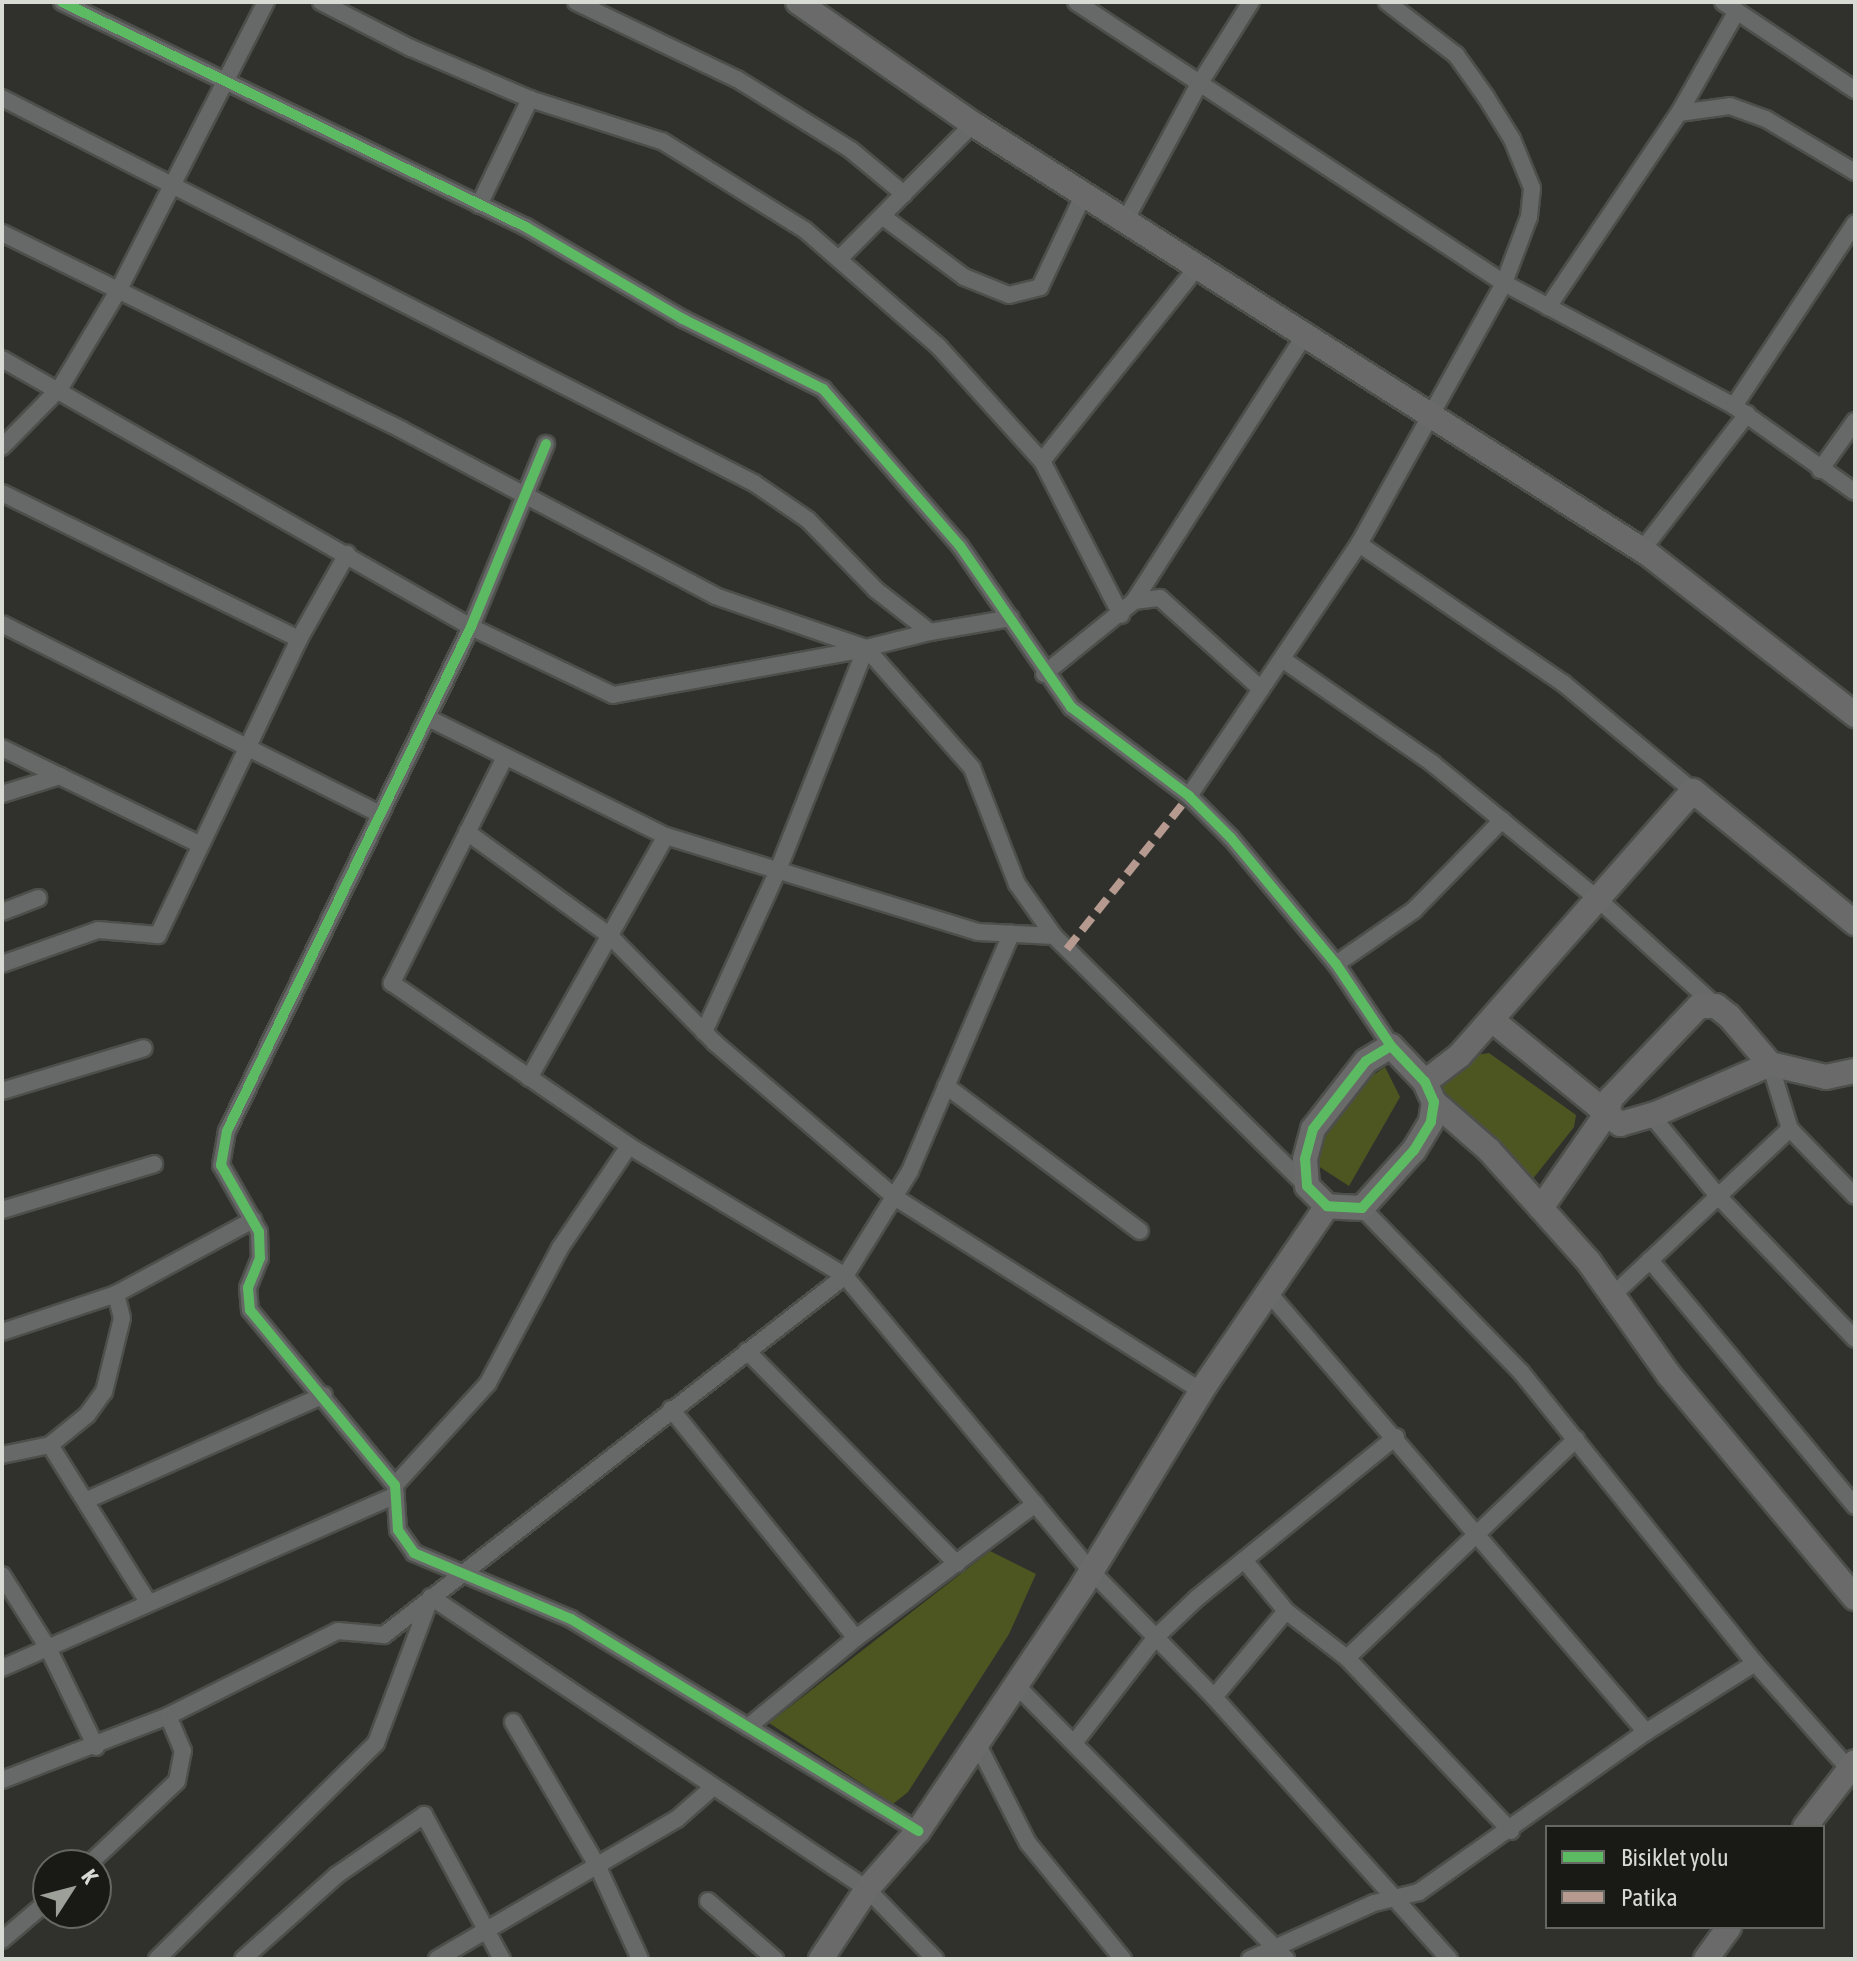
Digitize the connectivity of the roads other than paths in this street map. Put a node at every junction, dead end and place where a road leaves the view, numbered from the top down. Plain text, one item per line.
1 (62, 2) edge
2 (266, 2) edge
3 (321, 2) edge
4 (576, 2) edge
5 (798, 2) edge
6 (1076, 2) edge
7 (1251, 2) edge
8 (1387, 2) edge
9 (1730, 6) edge
10 (224, 84) junction
11 (1198, 86) junction
12 (1855, 90) edge
13 (2, 98) edge
14 (530, 99) junction
15 (1679, 113) junction
16 (973, 124) junction
17 (1855, 172) edge
18 (172, 188) junction
19 (904, 194) junction
20 (1084, 194) junction
21 (479, 205) junction
22 (882, 216) junction
23 (1126, 219) junction
24 (1855, 223) edge
25 (2, 233) edge
26 (839, 259) junction
27 (1199, 265) junction
28 (1504, 283) junction
29 (118, 291) junction
30 (1548, 307) junction
31 (1307, 332) junction
32 (2, 359) edge
33 (60, 388) junction
34 (1740, 410) junction
35 (1429, 412) junction
36 (1855, 421) edge
37 (546, 444) dead end
38 (2, 447) edge
39 (1042, 461) junction
40 (1820, 470) junction
41 (1855, 492) edge
42 (2, 493) edge
43 (524, 494) junction
44 (1359, 544) junction
45 (1642, 550) junction
46 (347, 554) junction
47 (1134, 601) junction
48 (1121, 615) junction
49 (1011, 618) junction
50 (2, 624) edge
51 (471, 627) junction
52 (930, 632) junction
53 (299, 639) junction
54 (866, 648) junction
55 (1282, 659) junction
56 (1044, 674) junction
57 (1261, 689) junction
58 (1855, 715) edge
59 (428, 718) junction
60 (2, 748) edge
61 (245, 750) junction
62 (505, 757) junction
63 (60, 776) junction
64 (1693, 791) junction
65 (2, 794) edge
66 (1189, 796) junction
67 (381, 815) junction
68 (1502, 820) junction
69 (467, 832) junction
70 (666, 836) junction
71 (199, 844) junction
72 (778, 870) junction
73 (38, 898) dead end
74 (1599, 900) junction
75 (2, 912) edge
76 (1855, 923) edge
77 (1011, 934) junction
78 (610, 936) junction
79 (1054, 936) junction
80 (2, 964) edge
81 (1336, 964) junction
82 (1716, 1006) junction
83 (1492, 1020) junction
84 (704, 1032) junction
85 (1391, 1046) junction
86 (144, 1048) dead end
87 (1770, 1064) junction
88 (1853, 1073) edge
89 (529, 1078) junction
90 (946, 1086) junction
91 (2, 1091) edge
92 (1429, 1092) junction
93 (1607, 1113) junction
94 (1651, 1115) junction
95 (1790, 1129) junction
96 (629, 1146) junction
97 (154, 1164) dead end
98 (1307, 1186) junction
99 (1718, 1196) junction
100 (1855, 1196) edge
101 (896, 1198) junction
102 (1327, 1206) junction
103 (1362, 1208) junction
104 (1541, 1208) junction
105 (2, 1210) edge
106 (253, 1220) junction
107 (1140, 1231) dead end
108 (1650, 1260) junction
109 (845, 1276) junction
110 (1268, 1292) junction
111 (116, 1294) junction
112 (1613, 1295) junction
113 (2, 1332) edge
114 (1855, 1339) edge
115 (747, 1351) junction
116 (1201, 1391) junction
117 (324, 1395) junction
118 (671, 1409) junction
119 (1396, 1437) junction
120 (1576, 1439) junction
121 (50, 1445) junction
122 (2, 1455) edge
123 (1833, 1474) junction
124 (396, 1490) junction
125 (1855, 1492) edge
126 (87, 1500) junction
127 (1035, 1504) junction
128 (1855, 1506) edge
129 (1478, 1530) junction
130 (1244, 1560) junction
131 (957, 1564) junction
132 (464, 1570) junction
133 (1091, 1571) junction
134 (2, 1575) edge
135 (431, 1597) junction
136 (1855, 1598) edge
137 (148, 1602) junction
138 (1286, 1611) junction
139 (1156, 1637) junction
140 (856, 1638) junction
141 (48, 1648) junction
142 (1347, 1658) junction
143 (1755, 1663) junction
144 (2, 1668) edge
145 (1016, 1685) junction
146 (1214, 1697) junction
147 (168, 1716) junction
148 (513, 1722) dead end
149 (748, 1727) junction
150 (1646, 1732) junction
151 (977, 1743) junction
152 (1074, 1743) junction
153 (96, 1747) junction
154 (1852, 1766) edge
155 (2, 1780) edge
156 (712, 1788) junction
157 (1807, 1825) edge
158 (918, 1831) junction
159 (1511, 1831) junction
160 (105, 1849) edge
161 (597, 1865) junction
162 (867, 1889) junction
163 (1395, 1898) junction
164 (708, 1901) dead end
165 (32, 1915) edge
166 (486, 1926) junction
167 (1728, 1929) edge
168 (2, 1940) edge
169 (1281, 1952) edge
170 (158, 1959) edge
171 (243, 1959) edge
172 (437, 1959) edge
173 (502, 1959) edge
174 (640, 1959) edge
175 (775, 1959) edge
176 (821, 1959) edge
177 (935, 1959) edge
178 (1123, 1959) edge
179 (1250, 1959) edge
180 (1449, 1959) edge
181 (1706, 1959) edge

1 - 10 street
2 - 10 street
3 - 14 street
4 - 19 street
5 - 16 street
6 - 11 street
7 - 11 street
8 - 28 street
9 - 12 street
9 - 15 street
10 - 18 street
10 - 21 street
11 - 23 street
11 - 28 street
13 - 18 street
14 - 21 street
14 - 26 street
15 - 17 street
15 - 30 street
16 - 19 street
16 - 20 street
18 - 29 street
18 - 52 street
19 - 22 street
20 - 22 street
20 - 23 street
21 - 49 street
22 - 26 street
23 - 27 street
24 - 34 street
25 - 29 street
26 - 39 street
27 - 31 street
27 - 39 street
28 - 30 street
28 - 35 street
29 - 33 street
29 - 43 street
30 - 34 street
31 - 35 street
31 - 47 street
32 - 33 street
33 - 38 street
33 - 46 street
34 - 40 street
34 - 45 street
35 - 44 street
35 - 45 street
36 - 40 street
37 - 43 street
39 - 48 street
40 - 41 street
42 - 53 street
43 - 51 street
43 - 54 street
44 - 55 street
44 - 64 street
45 - 58 street
46 - 51 street
46 - 53 street
47 - 48 street
47 - 57 street
48 - 56 street
49 - 52 street
49 - 56 street
50 - 61 street
51 - 54 street
51 - 59 street
52 - 54 street
53 - 61 street
54 - 72 street
54 - 79 street
55 - 57 street
55 - 68 street
56 - 66 street
57 - 66 street
59 - 62 street
59 - 67 street
60 - 63 street
61 - 67 street
61 - 71 street
62 - 69 street
62 - 70 street
63 - 65 street
63 - 71 street
64 - 74 street
64 - 76 street
66 - 81 street
67 - 106 street
68 - 74 street
68 - 81 street
69 - 78 street
69 - 89 street
70 - 72 street
70 - 78 street
71 - 80 street
72 - 77 street
72 - 84 street
73 - 75 street
74 - 82 street
74 - 83 street
77 - 79 street
77 - 90 street
78 - 84 street
78 - 89 street
79 - 98 street
81 - 85 street
82 - 87 street
82 - 93 street
83 - 92 street
83 - 93 street
84 - 101 street
85 - 92 street
85 - 98 street
86 - 91 street
87 - 88 street
87 - 94 street
87 - 95 street
89 - 96 street
90 - 101 street
90 - 107 street
92 - 103 street
92 - 104 street
93 - 94 street
93 - 104 street
94 - 99 street
95 - 99 street
95 - 100 street
96 - 109 street
96 - 124 street
97 - 105 street
98 - 102 street
99 - 108 street
99 - 114 street
101 - 109 street
101 - 116 street
102 - 103 street
102 - 110 street
103 - 120 street
104 - 112 street
106 - 111 street
106 - 117 street
108 - 112 street
108 - 123 street
109 - 115 street
109 - 127 street
110 - 116 street
110 - 119 street
111 - 113 street
111 - 121 street
112 - 136 street
115 - 118 street
115 - 131 street
116 - 133 street
117 - 124 street
117 - 126 street
118 - 132 street
118 - 140 street
119 - 129 street
119 - 130 street
120 - 129 street
120 - 143 street
121 - 122 street
121 - 126 street
123 - 125 street
123 - 128 street
124 - 132 street
124 - 137 street
126 - 137 street
127 - 131 street
127 - 133 street
129 - 142 street
129 - 150 street
130 - 138 street
130 - 139 street
131 - 140 street
132 - 135 street
132 - 149 street
133 - 139 street
133 - 145 street
134 - 141 street
135 - 147 street
135 - 156 street
135 - 170 street
137 - 141 street
138 - 142 street
138 - 146 street
139 - 146 street
139 - 152 street
140 - 149 street
141 - 144 street
141 - 153 street
142 - 159 street
143 - 150 street
143 - 154 street
145 - 151 street
145 - 152 street
146 - 163 street
147 - 153 street
147 - 160 street
148 - 161 street
149 - 158 street
150 - 159 street
151 - 158 street
151 - 178 street
152 - 169 street
153 - 155 street
154 - 157 street
156 - 161 street
156 - 162 street
158 - 162 street
159 - 163 street
161 - 166 street
161 - 174 street
162 - 176 street
162 - 177 street
163 - 169 street
163 - 180 street
164 - 175 street
165 - 168 street
166 - 171 street
166 - 172 street
166 - 173 street
167 - 181 street
169 - 179 street

